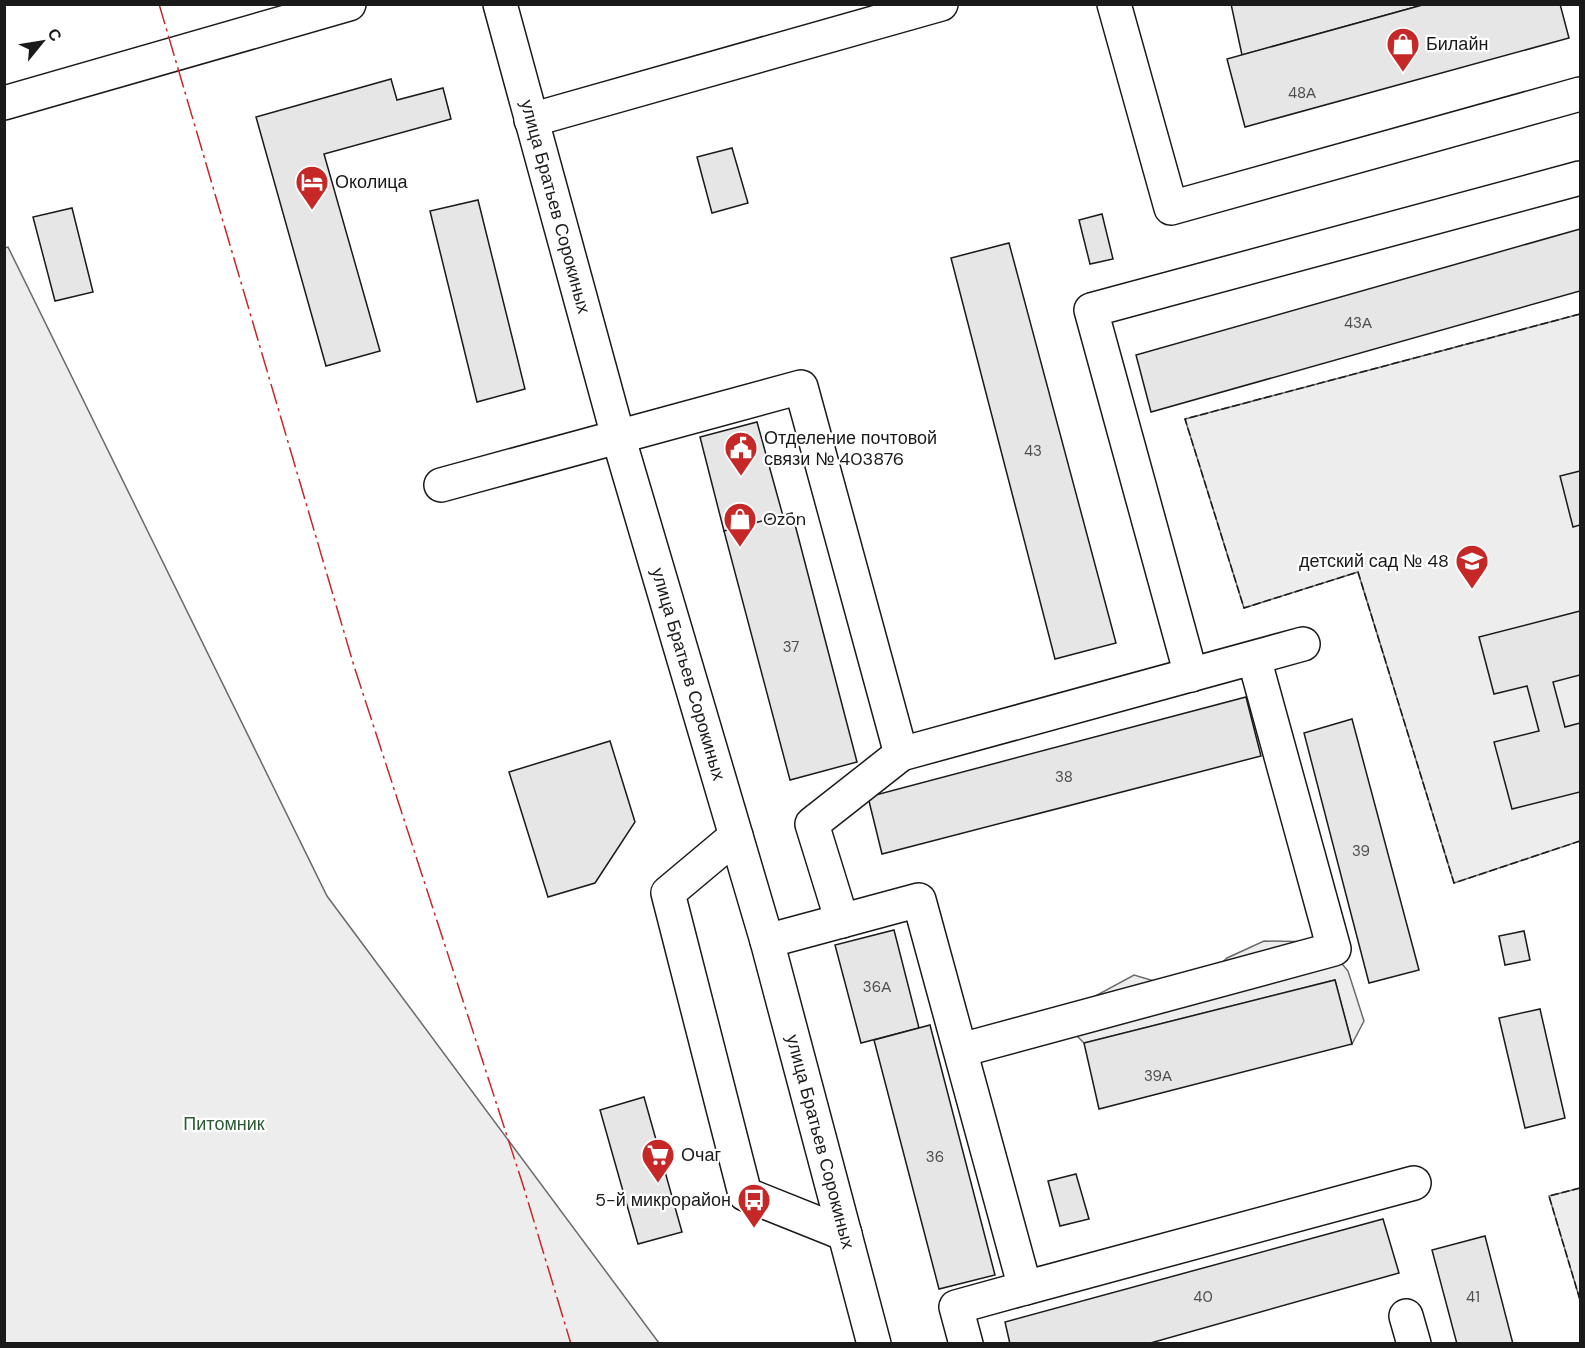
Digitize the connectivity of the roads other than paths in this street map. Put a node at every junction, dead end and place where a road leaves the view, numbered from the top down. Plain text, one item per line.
1 (349, 4) edge
2 (500, 4) edge
3 (941, 4) edge
4 (1114, 4) edge
5 (1581, 94) edge
6 (4, 103) edge
7 (531, 120) junction
8 (1581, 178) edge
9 (618, 436) junction
10 (441, 484) dead end
11 (1303, 645) dead end
12 (1254, 658) junction
13 (1191, 675) junction
14 (901, 754) junction
15 (736, 836) junction
16 (842, 921) junction
17 (766, 941) junction
18 (961, 1050) junction
19 (1414, 1183) dead end
20 (845, 1234) junction
21 (1025, 1288) junction
22 (874, 1344) edge
23 (966, 1344) edge

1 - 6 main road
2 - 7 main road, улица Братьев Сорокиных
3 - 7 main road
4 - 5 main road
7 - 9 main road, улица Братьев Сорокиных
8 - 13 main road
9 - 10 main road
9 - 14 main road
9 - 15 main road, улица Братьев Сорокиных
11 - 12 main road
12 - 13 main road
12 - 18 main road
13 - 14 main road
14 - 16 main road
15 - 17 main road, улица Братьев Сорокиных
15 - 20 main road
16 - 17 main road
16 - 18 main road
17 - 20 main road, улица Братьев Сорокиных
18 - 21 main road
19 - 21 main road
20 - 22 main road, улица Братьев Сорокиных
21 - 23 main road

